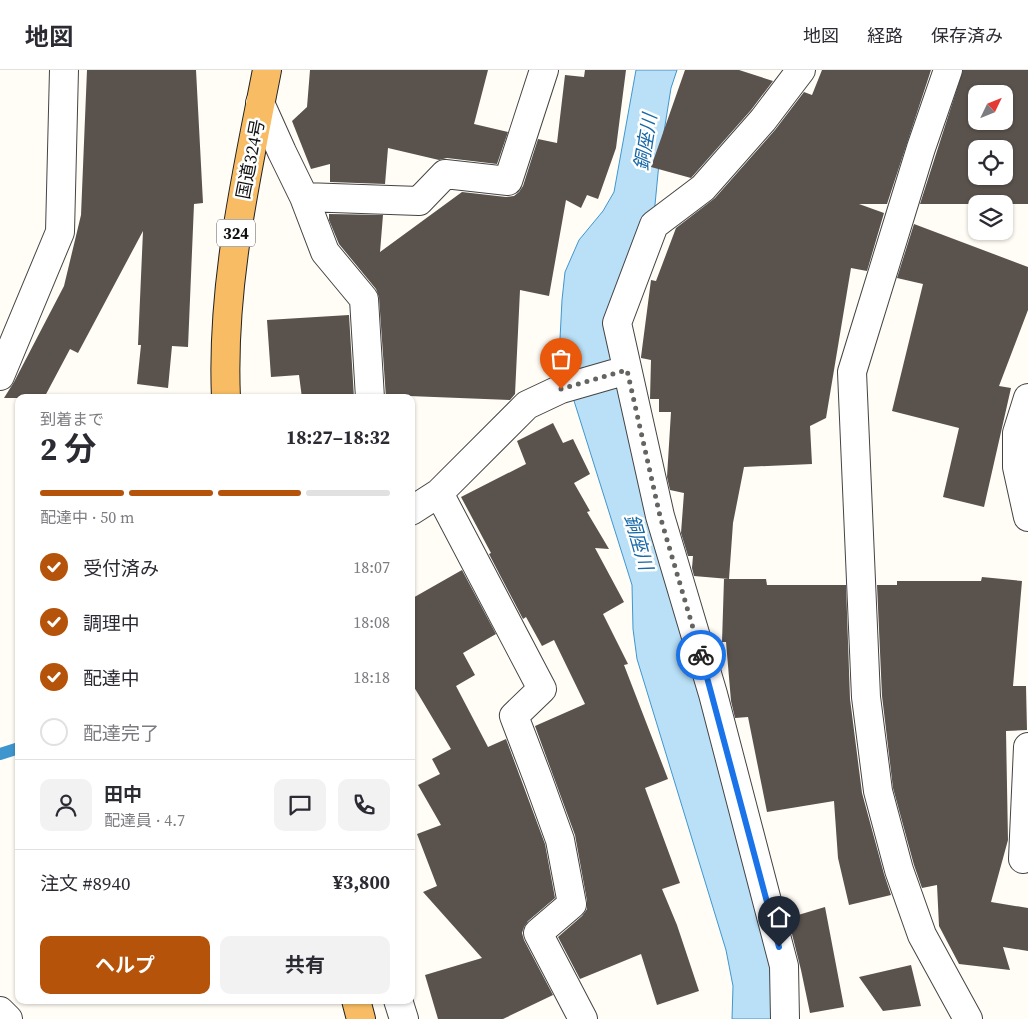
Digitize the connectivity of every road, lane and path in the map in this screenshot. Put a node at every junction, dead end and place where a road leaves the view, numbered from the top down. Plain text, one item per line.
1 (64, 70) edge
2 (267, 70) edge
3 (544, 70) edge
4 (801, 70) edge
5 (948, 70) edge
6 (260, 103) junction
7 (304, 198) junction
8 (627, 370) junction
9 (0, 376) edge
10 (226, 394) edge
11 (370, 394) edge
12 (1028, 398) edge
13 (439, 493) junction
14 (415, 508) edge
15 (1028, 517) edge
16 (1028, 747) edge
17 (1022, 859) dead end
18 (357, 1004) edge
19 (399, 1004) edge
20 (0, 1011) edge
21 (8, 1019) edge
22 (362, 1019) edge
23 (404, 1019) edge
24 (583, 1019) edge
25 (785, 1019) edge
26 (968, 1019) edge

1 - 9 street
2 - 6 highway, 国道324号 / 324
3 - 7 street
4 - 8 street
5 - 26 street
6 - 7 street
6 - 10 highway, 国道324号 / 324
7 - 11 street
8 - 13 street
8 - 25 street
12 - 15 street
13 - 14 street
13 - 24 street
16 - 17 street
18 - 22 highway
19 - 23 street
20 - 21 street

